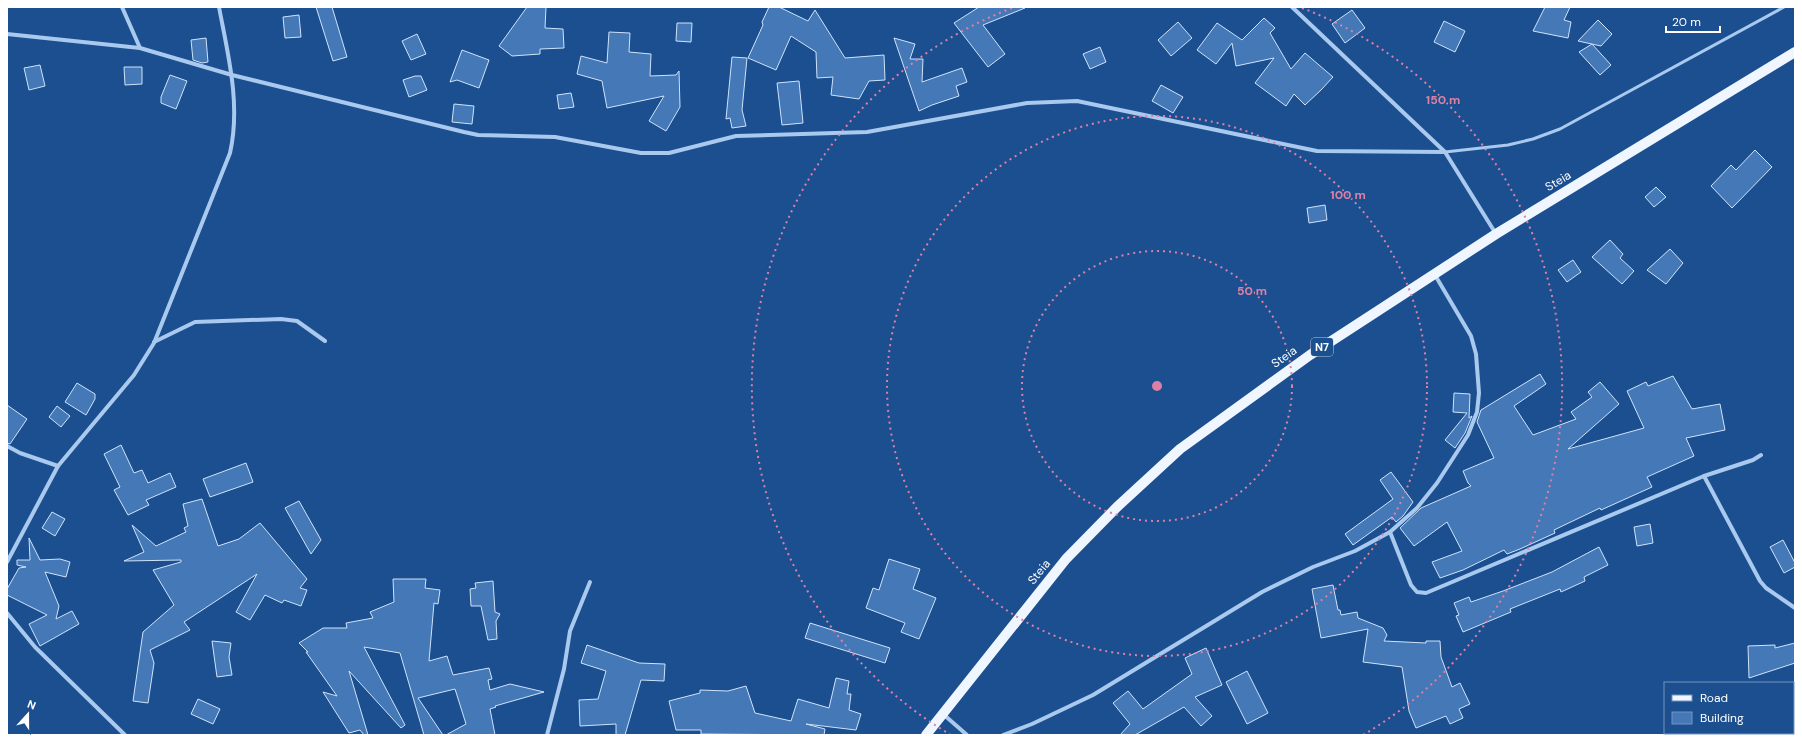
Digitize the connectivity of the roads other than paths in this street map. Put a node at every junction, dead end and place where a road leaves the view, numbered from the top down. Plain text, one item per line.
1 (122, 7) edge
2 (219, 7) edge
3 (1292, 7) edge
4 (1784, 7) edge
5 (7, 34) edge
6 (140, 48) junction
7 (1795, 52) edge
8 (232, 74) junction
9 (1445, 152) junction
10 (1496, 234) junction
11 (1435, 275) junction
12 (325, 341) dead end
13 (154, 343) junction
14 (7, 446) edge
15 (1761, 455) dead end
16 (58, 466) junction
17 (1704, 476) junction
18 (1390, 532) junction
19 (7, 562) edge
20 (590, 582) dead end
21 (1795, 608) edge
22 (7, 613) edge
23 (943, 714) junction
24 (125, 735) edge
25 (547, 735) edge
26 (926, 735) edge
27 (967, 735) edge
28 (1004, 735) edge

1 - 6 street
2 - 8 street
3 - 9 street
4 - 9 lane
5 - 6 street
6 - 8 street
7 - 10 main road, Steia / N7
8 - 9 street
8 - 13 street
9 - 10 street
10 - 11 main road, Steia / N7
11 - 18 street
11 - 23 main road, Steia / N7
12 - 13 street
13 - 16 street
14 - 16 street
15 - 17 street
16 - 19 street
17 - 18 street
17 - 21 street
18 - 28 street
20 - 25 street
22 - 24 street
23 - 26 main road, Steia / N7
23 - 27 street

